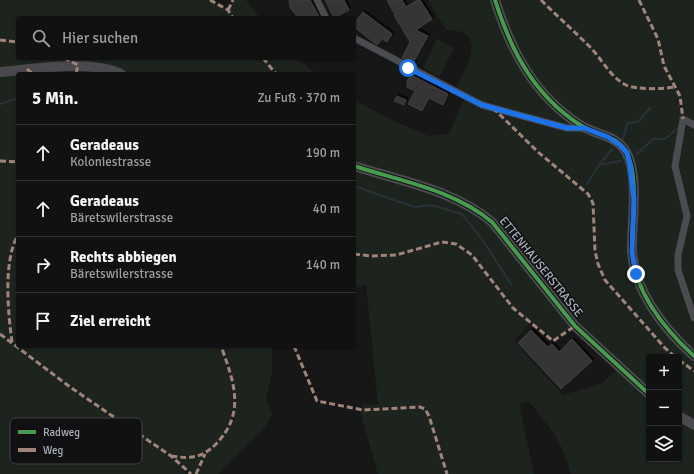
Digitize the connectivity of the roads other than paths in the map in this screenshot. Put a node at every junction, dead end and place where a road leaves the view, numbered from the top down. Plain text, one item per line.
1 (317, 0) edge
2 (494, 0) edge
3 (325, 16) edge
4 (356, 39) edge
5 (0, 72) edge
6 (114, 72) edge
7 (694, 125) edge
8 (584, 128) junction
9 (356, 167) edge
10 (694, 318) edge
11 (694, 356) edge
12 (646, 391) edge
13 (682, 418) edge
14 (694, 425) edge

1 - 3 street
2 - 8 street
4 - 8 street
5 - 6 street
7 - 10 street
8 - 11 street
9 - 12 street, ETTENHAUSERSTRASSE
13 - 14 street

